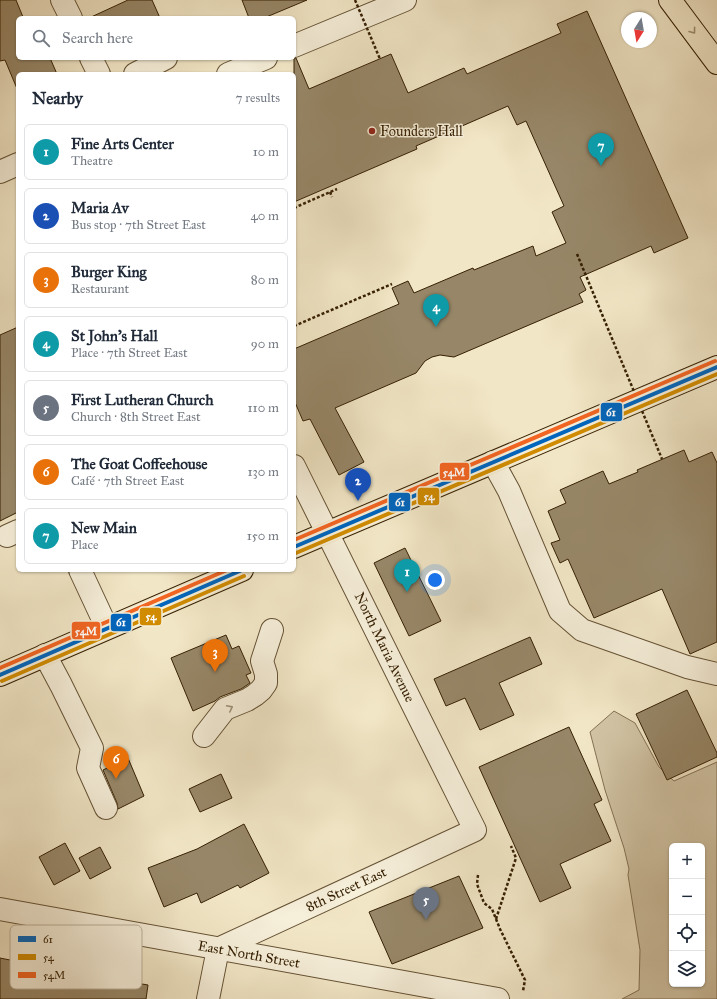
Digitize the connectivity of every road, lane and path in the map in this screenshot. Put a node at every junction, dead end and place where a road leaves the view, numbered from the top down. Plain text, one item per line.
1 (62, 0) edge
2 (355, 0) edge
3 (405, 0) edge
4 (670, 0) edge
5 (70, 16) edge
6 (296, 45) edge
7 (380, 59) dead end
8 (92, 60) edge
9 (162, 60) edge
10 (167, 60) edge
11 (261, 60) edge
12 (717, 63) edge
13 (98, 72) edge
14 (139, 72) edge
15 (173, 72) edge
16 (233, 72) edge
17 (16, 165) edge
18 (0, 172) edge
19 (338, 190) dead end
20 (330, 192) junction
21 (332, 197) dead end
22 (296, 207) edge
23 (577, 254) dead end
24 (392, 284) dead end
25 (372, 288) dead end
26 (374, 292) junction
27 (296, 325) edge
28 (717, 367) edge
29 (662, 459) dead end
30 (494, 462) junction
31 (296, 470) edge
32 (328, 533) junction
33 (296, 546) edge
34 (81, 572) edge
35 (237, 572) edge
36 (107, 628) junction
37 (272, 630) dead end
38 (45, 655) junction
39 (717, 674) edge
40 (0, 675) edge
41 (204, 736) dead end
42 (106, 808) dead end
43 (475, 830) joint
44 (511, 846) dead end
45 (478, 875) dead end
46 (0, 909) edge
47 (496, 919) junction
48 (87, 925) edge
49 (142, 935) edge
50 (218, 949) junction
51 (523, 991) dead end
52 (208, 999) edge
53 (498, 999) edge

1 - 5 street
2 - 7 path, bridge
3 - 6 street
4 -> 12 main road
8 - 13 street
9 - 14 street
10 - 15 street
11 - 16 street
17 - 18 street
19 - 20 path
20 - 21 path
20 - 22 path
23 - 29 path, bridge
24 - 26 path
25 - 26 path
26 - 27 path
28 - 30 main road
30 - 32 main road
30 - 39 street
31 - 32 street, North Maria Avenue
32 - 33 main road
32 - 43 street, North Maria Avenue
34 - 36 street
35 - 36 main road
36 - 38 main road
41 -> 37 street
38 - 40 main road
38 - 42 street
43 - 50 street, 8th Street East
44 - 47 path
45 - 47 path
46 - 48 street, East North Street
47 - 51 path
49 - 50 street, East North Street
50 - 52 street
50 - 53 street, East North Street

